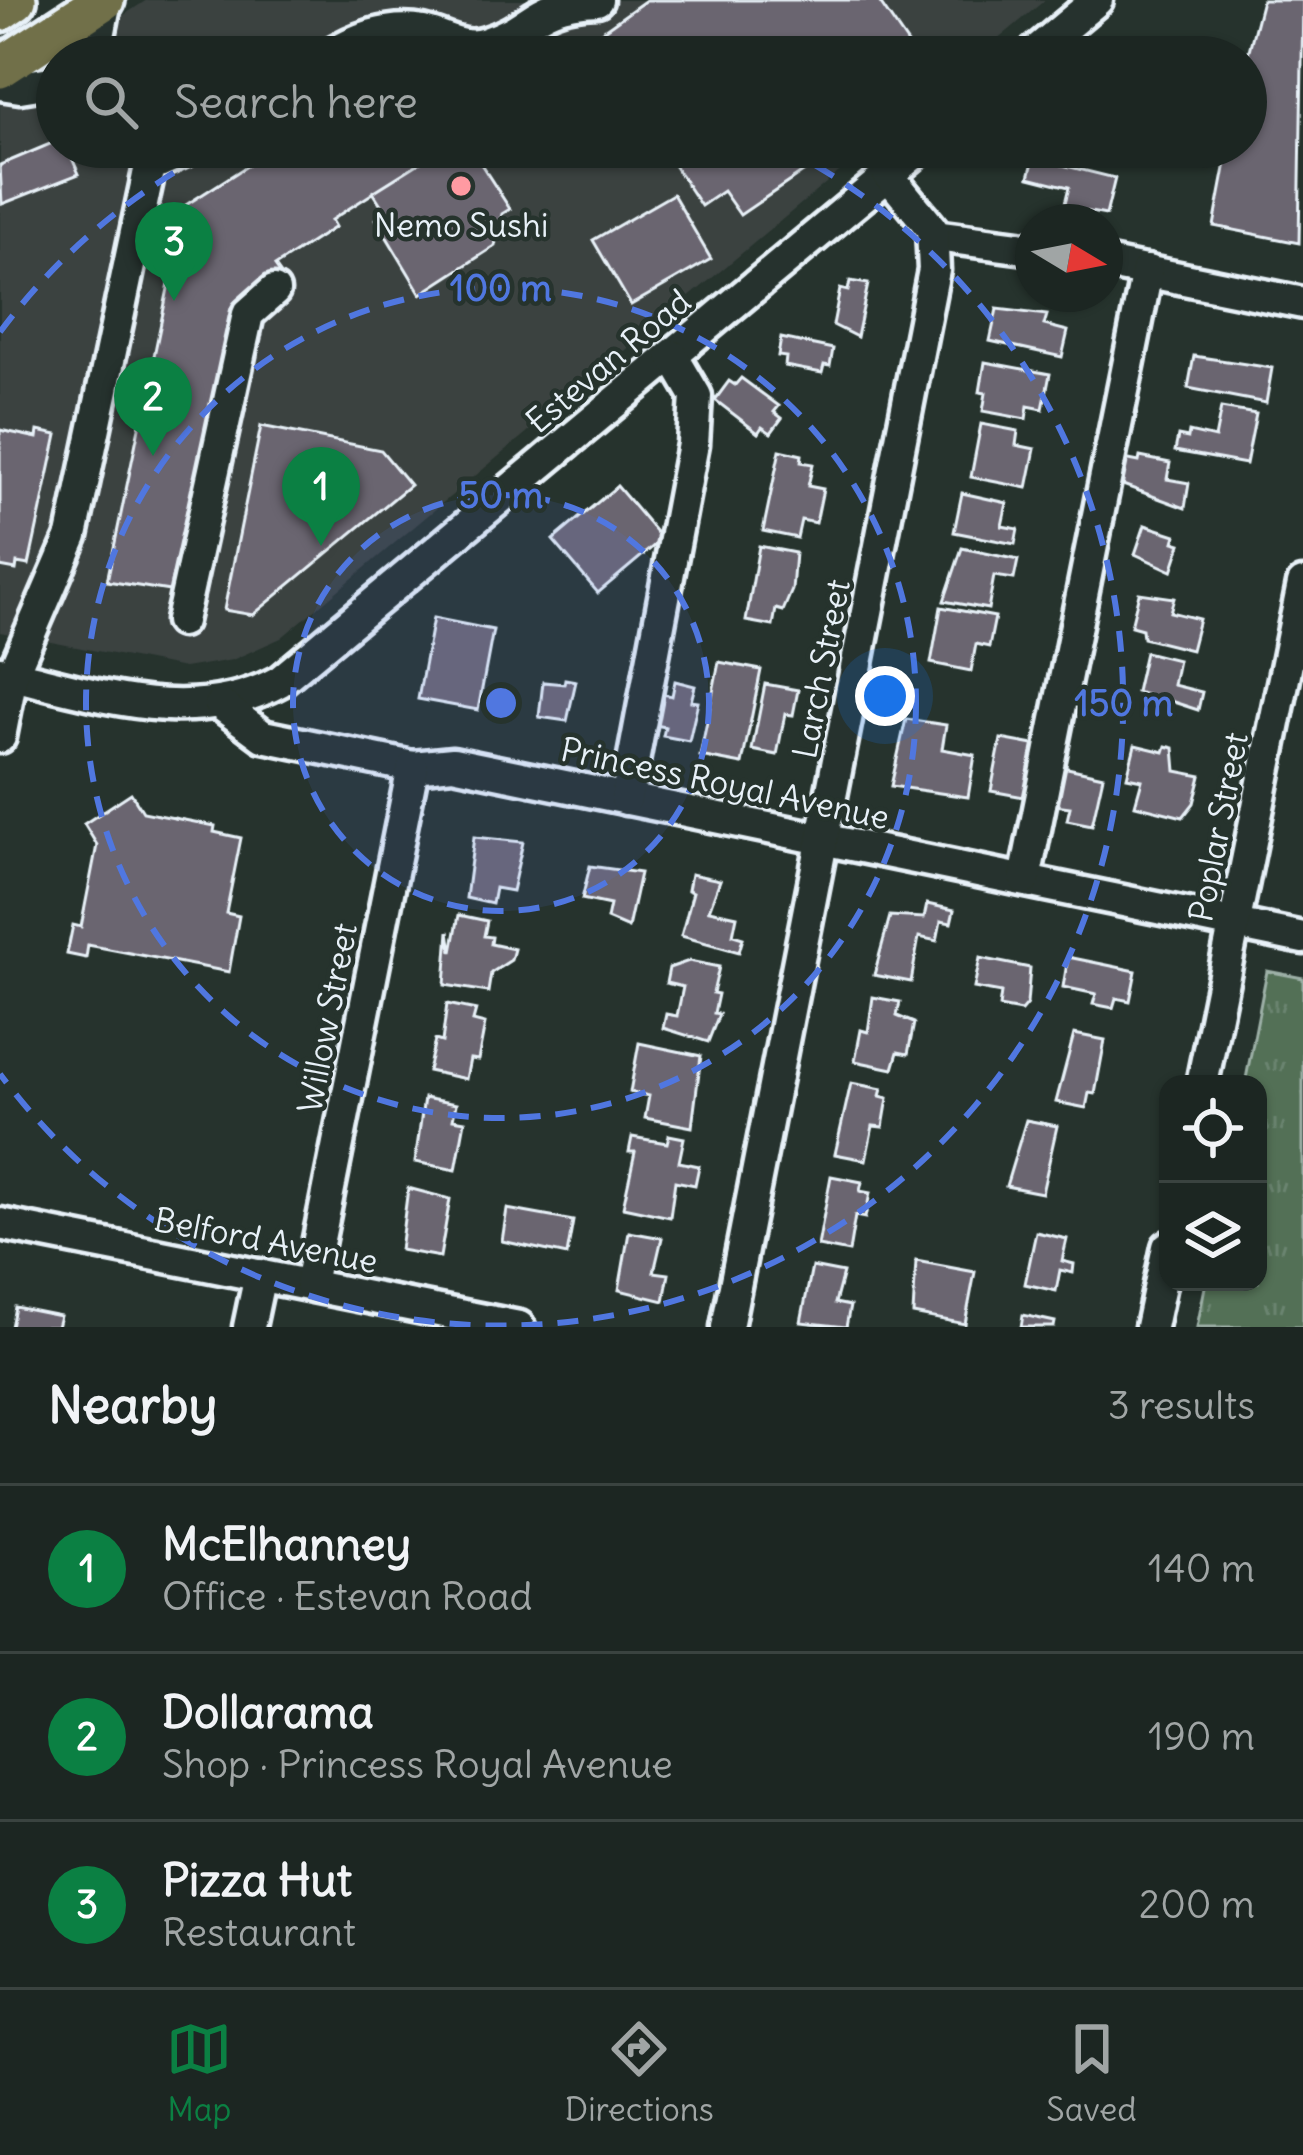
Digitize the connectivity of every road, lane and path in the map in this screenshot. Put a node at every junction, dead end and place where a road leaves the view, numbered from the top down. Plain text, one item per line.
1 (16, 0) edge
2 (105, 0) edge
3 (597, 0) edge
4 (1097, 0) edge
5 (0, 11) edge
6 (49, 36) edge
7 (99, 36) edge
8 (374, 36) edge
9 (434, 36) edge
10 (500, 36) edge
11 (1054, 36) edge
12 (36, 45) edge
13 (0, 68) edge
14 (0, 83) edge
15 (36, 84) edge
16 (143, 168) edge
17 (896, 168) edge
18 (888, 175) junction
19 (935, 236) junction
20 (1015, 247) edge
21 (1123, 267) edge
22 (1148, 272) junction
23 (274, 290) dead end
24 (1303, 302) edge
25 (672, 355) junction
26 (1303, 584) edge
27 (181, 620) dead end
28 (6, 673) edge
29 (220, 704) junction
30 (0, 737) edge
31 (413, 766) junction
32 (626, 799) junction
33 (825, 841) junction
34 (1025, 879) junction
35 (1235, 924) junction
36 (1303, 938) edge
37 (1204, 1075) edge
38 (0, 1224) edge
39 (260, 1275) junction
40 (310, 1284) junction
41 (1159, 1289) edge
42 (249, 1327) edge
43 (518, 1327) edge
44 (727, 1327) edge
45 (1151, 1327) edge

1 - 5 main road
2 - 6 main road
2 - 7 street
3 - 10 street
4 - 11 street
8 - 9 street
12 - 13 main road
14 - 15 street
16 - 28 street
17 - 18 street, Estevan Road
18 - 19 street
18 - 25 street, Estevan Road
19 - 20 street
19 - 33 street, Larch Street
21 - 22 street
22 - 24 street
22 - 34 street
23 - 27 street
25 - 29 street, Estevan Road
25 - 32 street
26 - 35 street, Poplar Street
28 - 29 street
28 - 30 street
29 - 31 street, Princess Royal Avenue
31 - 32 street, Princess Royal Avenue
31 - 40 street, Willow Street
32 - 33 street, Princess Royal Avenue
33 - 34 street, Princess Royal Avenue
33 - 44 street, Larch Street
34 - 35 street, Princess Royal Avenue
35 - 36 street, Princess Royal Avenue
35 - 37 street, Poplar Street
38 - 39 street, Belford Avenue
39 - 40 street, Belford Avenue
39 - 42 street
40 - 43 street, Belford Avenue
41 - 45 street

